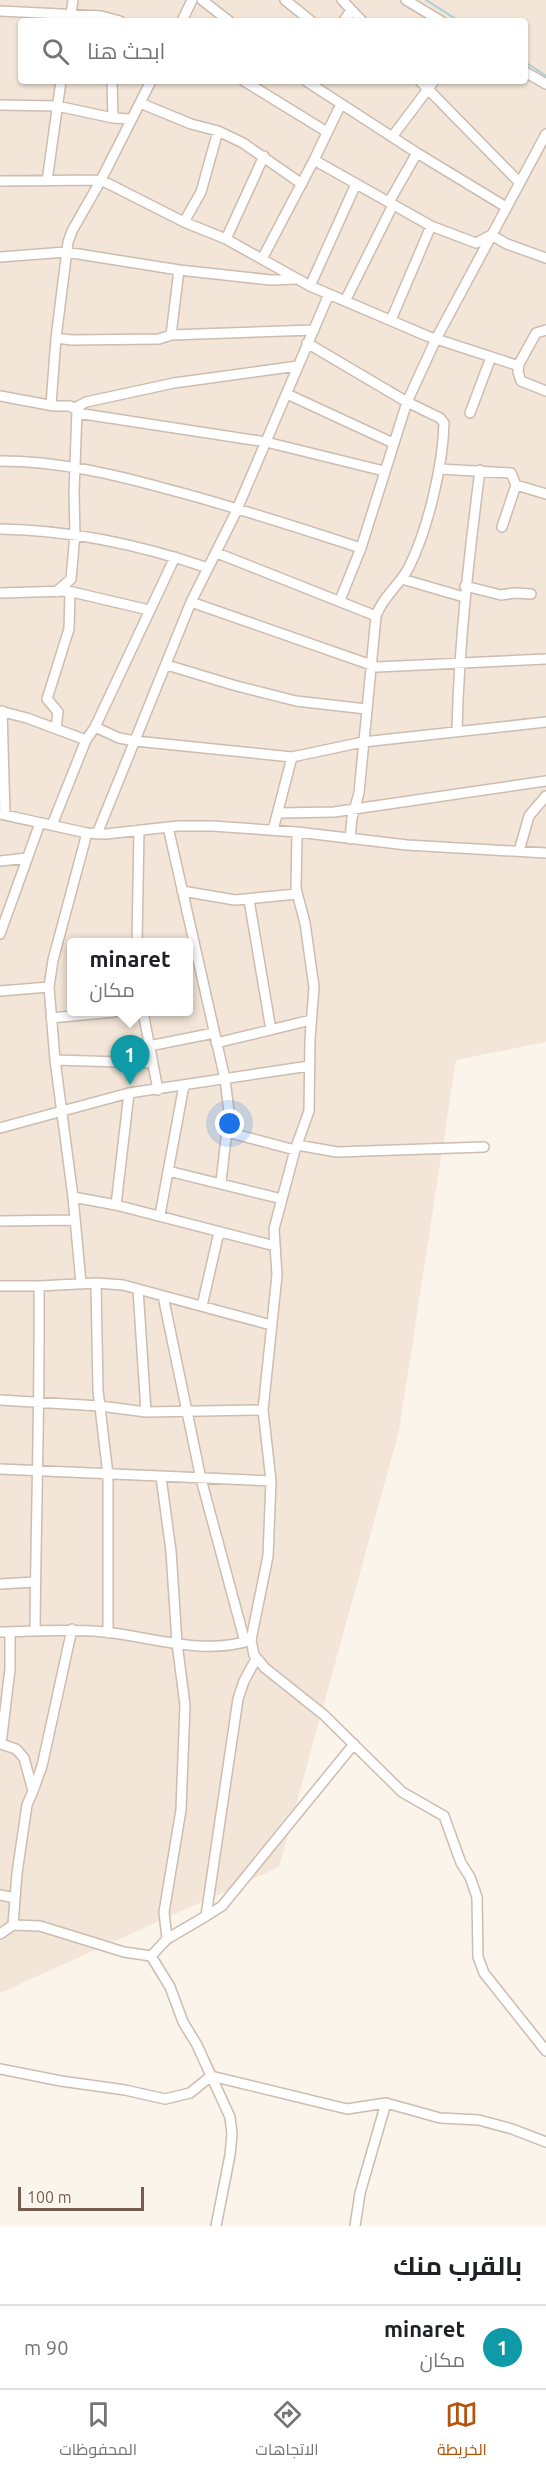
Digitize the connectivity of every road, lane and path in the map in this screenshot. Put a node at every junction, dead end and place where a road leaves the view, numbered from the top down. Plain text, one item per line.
1 (17, 0) edge
2 (73, 0) edge
3 (192, 0) edge
4 (202, 0) edge
5 (285, 0) edge
6 (342, 0) edge
7 (406, 0) edge
8 (351, 10) junction
9 (0, 11) edge
10 (17, 12) junction
11 (70, 18) edge
12 (109, 18) edge
13 (183, 18) edge
14 (225, 18) edge
15 (307, 18) edge
16 (346, 18) edge
17 (359, 18) edge
18 (436, 18) edge
19 (528, 74) edge
20 (61, 84) edge
21 (112, 84) edge
22 (150, 84) edge
23 (249, 84) edge
24 (312, 84) edge
25 (426, 84) edge
26 (428, 84) edge
27 (546, 84) edge
28 (140, 103) junction
29 (341, 104) junction
30 (0, 105) edge
31 (57, 106) junction
32 (113, 118) junction
33 (130, 119) junction
34 (218, 131) junction
35 (327, 132) junction
36 (546, 134) edge
37 (392, 137) junction
38 (417, 153) junction
39 (264, 156) junction
40 (314, 160) junction
41 (101, 180) junction
42 (0, 181) edge
43 (47, 181) junction
44 (519, 182) junction
45 (302, 184) junction
46 (356, 184) junction
47 (391, 204) junction
48 (506, 207) junction
49 (184, 222) junction
50 (431, 226) junction
51 (491, 235) junction
52 (226, 239) junction
53 (66, 252) junction
54 (0, 257) edge
55 (546, 258) edge
56 (262, 259) junction
57 (178, 270) junction
58 (296, 279) junction
59 (310, 286) junction
60 (329, 294) junction
61 (345, 301) junction
62 (391, 320) junction
63 (314, 330) junction
64 (546, 330) edge
65 (171, 335) junction
66 (56, 338) junction
67 (436, 339) junction
68 (307, 344) junction
69 (491, 357) junction
70 (519, 364) junction
71 (298, 366) junction
72 (546, 391) edge
73 (287, 394) junction
74 (0, 396) edge
75 (407, 402) junction
76 (51, 405) junction
77 (76, 411) junction
78 (470, 413) dead end
79 (266, 442) junction
80 (393, 443) junction
81 (0, 461) edge
82 (75, 468) junction
83 (440, 469) junction
84 (480, 470) junction
85 (384, 471) junction
86 (516, 485) junction
87 (546, 494) edge
88 (238, 507) junction
89 (502, 527) dead end
90 (0, 529) edge
91 (75, 534) junction
92 (361, 548) junction
93 (217, 553) junction
94 (175, 557) junction
95 (208, 568) junction
96 (402, 579) junction
97 (465, 586) junction
98 (56, 592) junction
99 (70, 592) junction
100 (0, 593) edge
101 (531, 594) dead end
102 (464, 597) junction
103 (340, 600) junction
104 (191, 602) junction
105 (149, 610) junction
106 (376, 616) junction
107 (546, 659) edge
108 (459, 664) junction
109 (167, 665) junction
110 (370, 665) junction
111 (366, 709) junction
112 (1, 711) edge
113 (546, 722) edge
114 (95, 727) junction
115 (56, 728) junction
116 (458, 730) junction
117 (86, 740) junction
118 (135, 741) junction
119 (363, 742) junction
120 (292, 758) junction
121 (546, 781) edge
122 (546, 796) edge
123 (356, 808) junction
124 (279, 813) junction
125 (3, 814) edge
126 (40, 823) junction
127 (52, 825) junction
128 (168, 827) junction
129 (139, 830) junction
130 (273, 830) junction
131 (297, 832) junction
132 (92, 833) junction
133 (350, 838) junction
134 (519, 851) junction
135 (546, 853) edge
136 (27, 858) junction
137 (0, 861) edge
138 (182, 891) junction
139 (296, 894) junction
140 (249, 900) junction
141 (0, 934) edge
142 (137, 938) edge
143 (193, 938) edge
144 (193, 940) edge
145 (49, 987) junction
146 (0, 991) edge
147 (69, 1016) edge
148 (144, 1016) edge
149 (51, 1018) junction
150 (311, 1020) junction
151 (271, 1030) junction
152 (215, 1038) junction
153 (149, 1046) junction
154 (55, 1060) junction
155 (152, 1063) junction
156 (309, 1066) junction
157 (225, 1079) junction
158 (184, 1085) junction
159 (158, 1090) junction
160 (129, 1093) junction
161 (62, 1112) junction
162 (0, 1128) edge
163 (227, 1132) junction
164 (484, 1147) dead end
165 (296, 1148) junction
166 (168, 1171) junction
167 (221, 1182) junction
168 (73, 1197) junction
169 (282, 1199) junction
170 (116, 1204) junction
171 (160, 1215) junction
172 (75, 1220) junction
173 (0, 1221) edge
174 (219, 1232) junction
175 (275, 1246) junction
176 (81, 1283) junction
177 (96, 1283) junction
178 (0, 1286) edge
179 (39, 1287) junction
180 (138, 1289) junction
181 (163, 1296) junction
182 (202, 1306) junction
183 (271, 1325) junction
184 (0, 1400) edge
185 (40, 1402) junction
186 (100, 1406) junction
187 (263, 1410) junction
188 (187, 1411) junction
189 (146, 1412) junction
190 (0, 1469) edge
191 (36, 1470) junction
192 (108, 1475) junction
193 (161, 1477) junction
194 (201, 1479) junction
195 (271, 1481) junction
196 (35, 1582) junction
197 (0, 1584) edge
198 (35, 1629) junction
199 (72, 1629) junction
200 (5, 1632) edge
201 (108, 1633) junction
202 (248, 1641) junction
203 (177, 1644) junction
204 (256, 1659) junction
205 (1, 1744) edge
206 (354, 1744) junction
207 (33, 1791) junction
208 (0, 1895) edge
209 (15, 1898) junction
210 (206, 1916) junction
211 (13, 1925) junction
212 (0, 1934) edge
213 (167, 1939) junction
214 (151, 1956) junction
215 (546, 2051) edge
216 (0, 2069) edge
217 (211, 2076) junction
218 (386, 2103) junction
219 (546, 2142) edge
220 (216, 2226) edge
221 (355, 2226) edge

1 - 10 street
2 - 11 street
3 - 13 street
4 - 14 street
5 - 15 street
6 - 8 street
7 - 18 street
8 - 16 street
8 - 17 street
9 - 10 street
10 - 11 street
11 - 12 street
19 - 27 street
20 - 31 street
21 - 32 street
22 - 28 street
23 - 35 street
24 - 29 street
25 - 37 street
26 - 44 street
28 - 33 street
28 - 34 street
29 - 35 street
29 - 37 street
30 - 31 street
31 - 32 street
31 - 43 street
32 - 33 street
33 - 41 street
34 - 39 street
34 - 49 street
35 - 40 street
36 - 44 street
37 - 38 street
38 - 47 street
38 - 48 street
39 - 45 street
39 - 52 street
40 - 45 street
40 - 46 street
41 - 43 street
41 - 49 street
41 - 53 street
42 - 43 street
44 - 48 street
45 - 56 street
46 - 47 street
46 - 59 street
47 - 50 street
47 - 61 street
48 - 51 street
49 - 52 street
50 - 51 street
50 - 62 street
51 - 55 street
51 - 67 street
52 - 56 street
53 - 54 street
53 - 57 street
53 - 66 street
56 - 58 street
57 - 58 street
57 - 65 street
58 - 59 street
59 - 60 street
60 - 61 street
60 - 63 street
61 - 62 street
62 - 67 street
63 - 65 street
63 - 68 street
64 - 70 street
65 - 66 street
66 - 76 street
67 - 69 street
67 - 75 street
68 - 71 street
68 - 75 street
69 - 70 street
69 - 78 street
70 - 72 street
71 - 73 street
71 - 77 street
73 - 79 street
73 - 80 street
74 - 76 street
75 - 80 street
75 - 83 street
76 - 77 street
77 - 79 street
77 - 82 street
79 - 85 street
79 - 88 street
80 - 85 street
81 - 82 street
82 - 88 street
82 - 91 street
83 - 84 street
83 - 96 street
84 - 86 street
84 - 97 street
85 - 92 street
86 - 87 street
86 - 89 street
88 - 92 street
88 - 93 street
90 - 91 street
91 - 94 street
91 - 98 street
92 - 103 street
93 - 95 street
93 - 103 street
94 - 95 street
94 - 105 street
95 - 104 street
96 - 102 street
96 - 106 street
97 - 101 street
97 - 102 street
98 - 99 street
98 - 100 street
99 - 105 street
99 - 115 street
102 - 108 street
103 - 106 street
104 - 109 street
104 - 110 street
105 - 114 street
106 - 110 street
107 - 108 street
108 - 110 street
108 - 116 street
109 - 111 street
109 - 118 street
110 - 111 street
111 - 119 street
112 - 115 street
112 - 125 street
113 - 116 street
114 - 117 street
114 - 118 street
115 - 117 street
116 - 119 street
117 - 127 street
118 - 120 street
118 - 132 street
119 - 120 street
119 - 123 street
120 - 124 street
121 - 123 street
122 - 134 street
123 - 124 street
123 - 133 street
124 - 130 street
125 - 126 street
126 - 127 street
126 - 136 street
127 - 132 street
128 - 129 street
128 - 130 street
128 - 138 street
129 - 132 street
129 - 142 street
130 - 131 street
131 - 133 street
131 - 139 street
132 - 145 street
133 - 134 street
134 - 135 street
136 - 137 street
136 - 141 street
138 - 140 street
138 - 143 street
139 - 140 street
139 - 150 street
140 - 151 street
144 - 152 street
145 - 146 street
145 - 149 street
147 - 149 street
148 - 153 street
149 - 154 street
150 - 151 street
150 - 156 street
151 - 152 street
152 - 153 street
152 - 157 street
153 - 155 street
154 - 155 street
154 - 161 street
155 - 159 street
156 - 157 street
156 - 165 street
157 - 158 street
157 - 163 street
158 - 159 street
158 - 166 street
159 - 160 street
160 - 161 street
160 - 170 street
161 - 162 street
161 - 168 street
163 - 165 street
163 - 167 street
164 - 165 street
165 - 169 street
166 - 167 street
166 - 171 street
167 - 169 street
168 - 170 street
168 - 172 street
169 - 175 street
170 - 171 street
171 - 174 street
172 - 173 street
172 - 176 street
174 - 175 street
174 - 182 street
175 - 183 street
176 - 177 street
176 - 179 street
177 - 180 street
177 - 186 street
178 - 179 street
179 - 185 street
180 - 181 street
180 - 189 street
181 - 182 street
181 - 188 street
182 - 183 street
183 - 187 street
184 - 185 street
185 - 186 street
185 - 191 street
186 - 189 street
186 - 192 street
187 - 188 street
187 - 195 street
188 - 189 street
188 - 194 street
190 - 191 street
191 - 192 street
191 - 196 street
192 - 193 street
192 - 201 street
193 - 194 street
193 - 203 street
194 - 195 street
194 - 202 street
195 - 202 street
196 - 197 street
196 - 198 street
198 - 199 street
198 - 200 street
199 - 201 street
199 - 207 street
200 - 205 street
201 - 203 street
202 - 203 street
202 - 204 street
203 - 213 street
204 - 206 street
204 - 210 street
205 - 207 street
206 - 210 street
206 - 215 street
207 - 209 street
208 - 209 street
209 - 211 street
210 - 213 street
211 - 212 street
211 - 214 street
213 - 214 street
214 - 217 street
216 - 217 street
217 - 218 street
217 - 220 street
218 - 219 street
218 - 221 street

